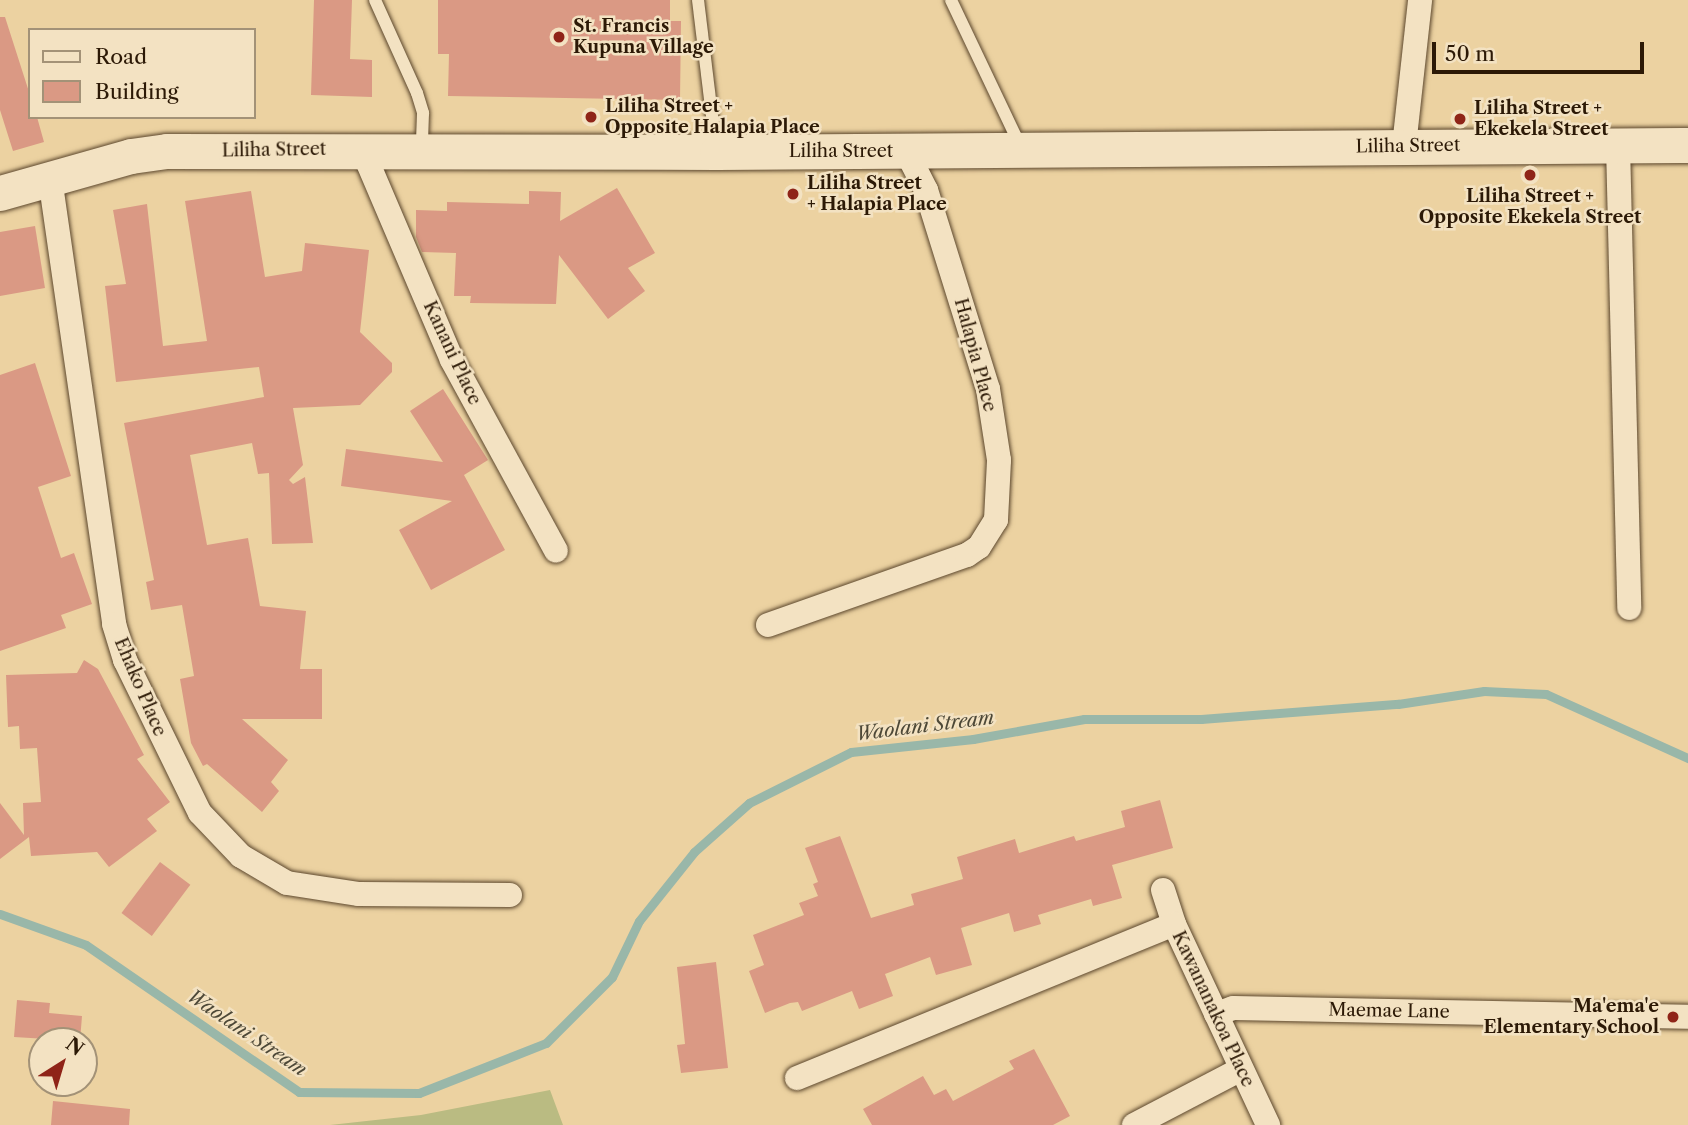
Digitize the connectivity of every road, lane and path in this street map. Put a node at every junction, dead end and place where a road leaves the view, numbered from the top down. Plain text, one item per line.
1 (375, 0) edge
2 (698, 0) edge
3 (951, 0) edge
4 (1420, 0) edge
5 (1618, 145) junction
6 (1688, 145) edge
7 (1404, 146) junction
8 (362, 149) junction
9 (422, 149) junction
10 (1022, 149) junction
11 (906, 151) junction
12 (717, 152) junction
13 (50, 178) junction
14 (0, 193) edge
15 (556, 551) dead end
16 (1629, 608) dead end
17 (768, 625) dead end
18 (1163, 890) dead end
19 (510, 895) dead end
20 (1174, 924) junction
21 (1216, 1014) junction
22 (1688, 1017) edge
23 (1239, 1070) junction
24 (797, 1078) dead end
25 (1133, 1125) edge
26 (1268, 1125) edge

1 - 9 lane
2 - 12 lane
3 - 10 lane
4 - 7 street
5 - 6 street, Liliha Street
5 - 7 street, Liliha Street
5 - 16 street
7 - 10 street, Liliha Street
8 - 9 street, Liliha Street
8 - 13 street, Liliha Street
8 - 15 street, Kanani Place
9 - 12 street, Liliha Street
10 - 11 street, Liliha Street
11 - 12 street, Liliha Street
11 - 17 street, Halapia Place
13 - 14 street, Liliha Street
13 - 19 street, Ehako Place
18 - 20 street, Kawananakoa Place
20 - 21 street, Kawananakoa Place
20 - 24 street
21 - 22 street, Maemae Lane
21 - 23 street, Kawananakoa Place
23 - 25 street
23 - 26 street, Kawananakoa Place

